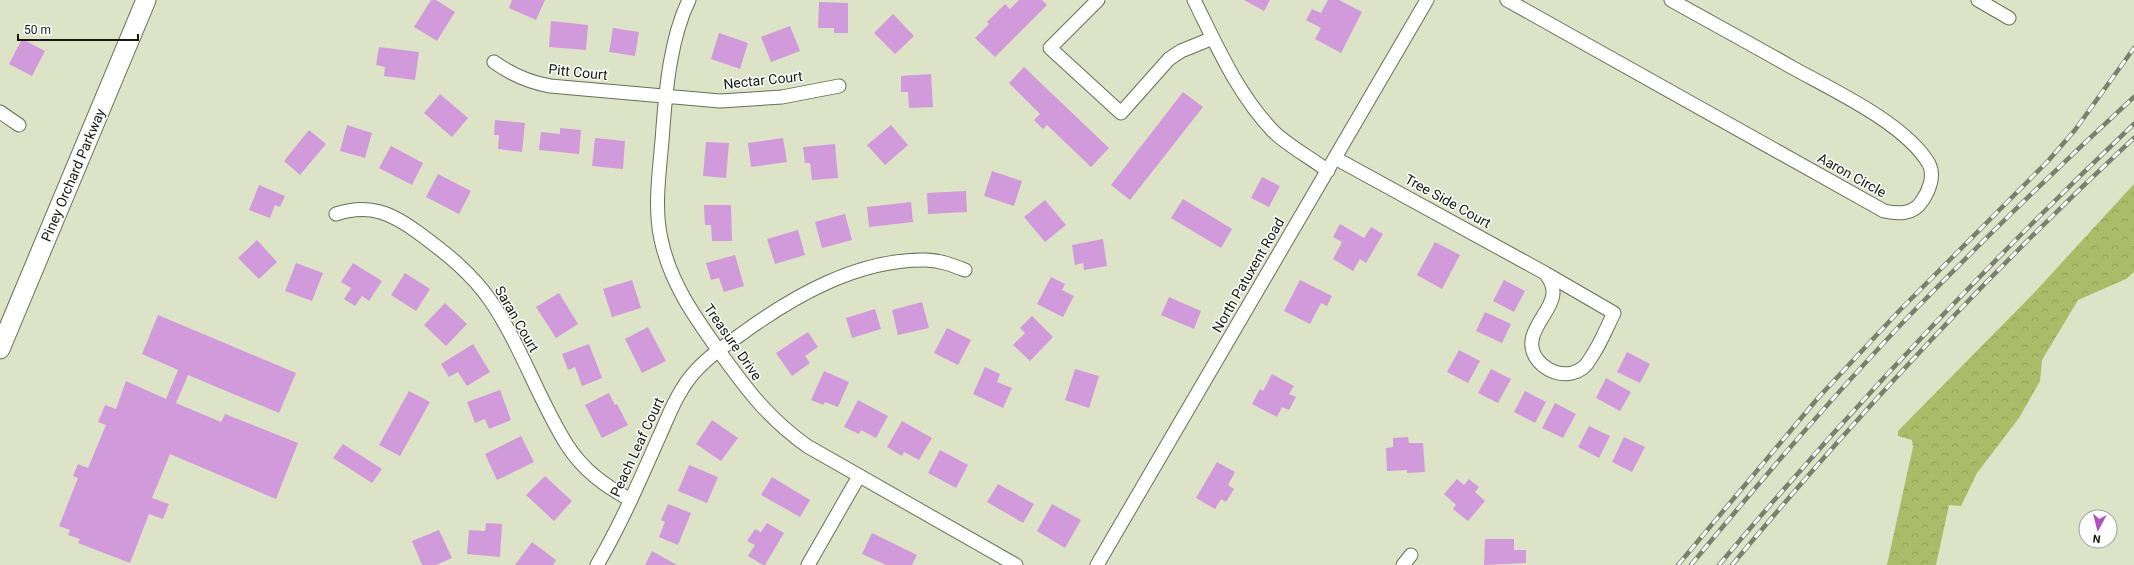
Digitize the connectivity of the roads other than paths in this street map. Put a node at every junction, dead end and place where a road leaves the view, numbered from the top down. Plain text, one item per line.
1 (146, 0) edge
2 (689, 0) edge
3 (1098, 0) edge
4 (1194, 0) edge
5 (1427, 0) edge
6 (1507, 0) edge
7 (1671, 0) edge
8 (1978, 0) edge
9 (2009, 18) dead end
10 (1213, 38) junction
11 (494, 62) dead end
12 (839, 86) dead end
13 (665, 96) junction
14 (0, 112) edge
15 (18, 125) dead end
16 (1335, 158) junction
17 (1328, 170) junction
18 (336, 214) dead end
19 (965, 270) dead end
20 (1545, 274) junction
21 (0, 350) edge
22 (718, 350) junction
23 (859, 476) junction
24 (631, 500) junction
25 (597, 565) edge
26 (808, 565) edge
27 (1016, 565) edge
28 (1097, 565) edge

1 - 21 main road, Piney Orchard Parkway
2 - 13 street, Treasure Drive
3 - 10 street
4 - 10 street
5 - 16 street, North Patuxent Road
6 - 7 street, Aaron Circle
8 - 9 street
10 - 17 street
11 - 13 street, Pitt Court
12 - 13 street, Nectar Court
13 - 22 street, Treasure Drive
14 - 15 street
16 - 17 street, North Patuxent Road
16 - 20 street, Tree Side Court
17 - 28 street, North Patuxent Road
18 - 24 street, Saran Court
19 - 22 street, Peach Leaf Court
20 - 20 street, Tree Side Court
22 - 23 street, Treasure Drive
22 - 24 street, Peach Leaf Court
23 - 26 street
23 - 27 street, Treasure Drive
24 - 25 street, Peach Leaf Court

